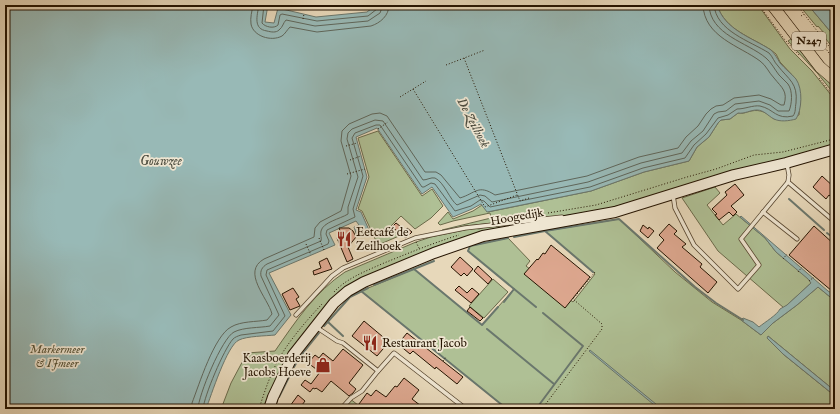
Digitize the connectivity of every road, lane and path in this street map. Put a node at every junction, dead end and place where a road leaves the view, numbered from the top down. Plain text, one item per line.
1 (759, 5) edge
2 (767, 5) edge
3 (772, 5) edge
4 (780, 5) edge
5 (797, 5) edge
6 (304, 14) dead end
7 (804, 14) junction
8 (801, 16) dead end
9 (303, 19) dead end
10 (799, 40) junction
11 (823, 45) dead end
12 (484, 50) dead end
13 (835, 54) edge
14 (801, 57) dead end
15 (464, 58) junction
16 (835, 61) edge
17 (446, 65) dead end
18 (815, 74) dead end
19 (835, 80) edge
20 (426, 81) dead end
21 (413, 89) junction
22 (400, 97) dead end
23 (835, 98) edge
24 (388, 122) dead end
25 (378, 129) dead end
26 (357, 143) dead end
27 (346, 146) dead end
28 (835, 149) edge
29 (361, 156) dead end
30 (350, 160) dead end
31 (786, 163) junction
32 (365, 169) dead end
33 (347, 174) dead end
34 (788, 182) junction
35 (672, 194) junction
36 (517, 195) junction
37 (529, 198) dead end
38 (763, 212) junction
39 (584, 218) junction
40 (835, 222) edge
41 (319, 238) dead end
42 (797, 239) dead end
43 (306, 244) dead end
44 (324, 250) dead end
45 (787, 254) dead end
46 (311, 255) dead end
47 (782, 259) dead end
48 (802, 267) dead end
49 (595, 272) dead end
50 (798, 272) dead end
51 (814, 277) dead end
52 (809, 281) dead end
53 (296, 315) dead end
54 (315, 326) junction
55 (446, 356) dead end
56 (443, 361) dead end
57 (378, 371) junction
58 (268, 409) edge
59 (341, 409) edge
60 (466, 409) edge
61 (542, 409) edge

1 - 14 path
2 - 10 lane
3 - 10 main road, N247
4 - 19 main road, N247
5 - 7 path
6 - 9 path
7 - 8 path
7 - 13 path
10 - 19 main road, N247
11 - 16 path
12 - 15 path
15 - 17 path
15 - 36 path
18 - 23 path
20 - 21 path
21 - 22 path
21 - 36 path
24 - 25 path
26 - 27 path
28 - 31 street, Hoogedijk
29 - 30 path
31 - 34 lane
31 - 35 street, Hoogedijk
32 - 33 path
34 - 38 lane
34 - 40 lane
35 - 38 lane
35 - 39 street, Hoogedijk
36 - 37 path
38 - 42 lane
39 - 53 lane
39 - 54 street, Hoogedijk
41 - 44 path
43 - 46 path
45 - 47 path
48 - 50 path
49 - 61 path
51 - 52 path
54 - 57 lane
54 - 58 street, Hoogedijk
55 - 56 path
57 - 59 lane
57 - 60 lane

